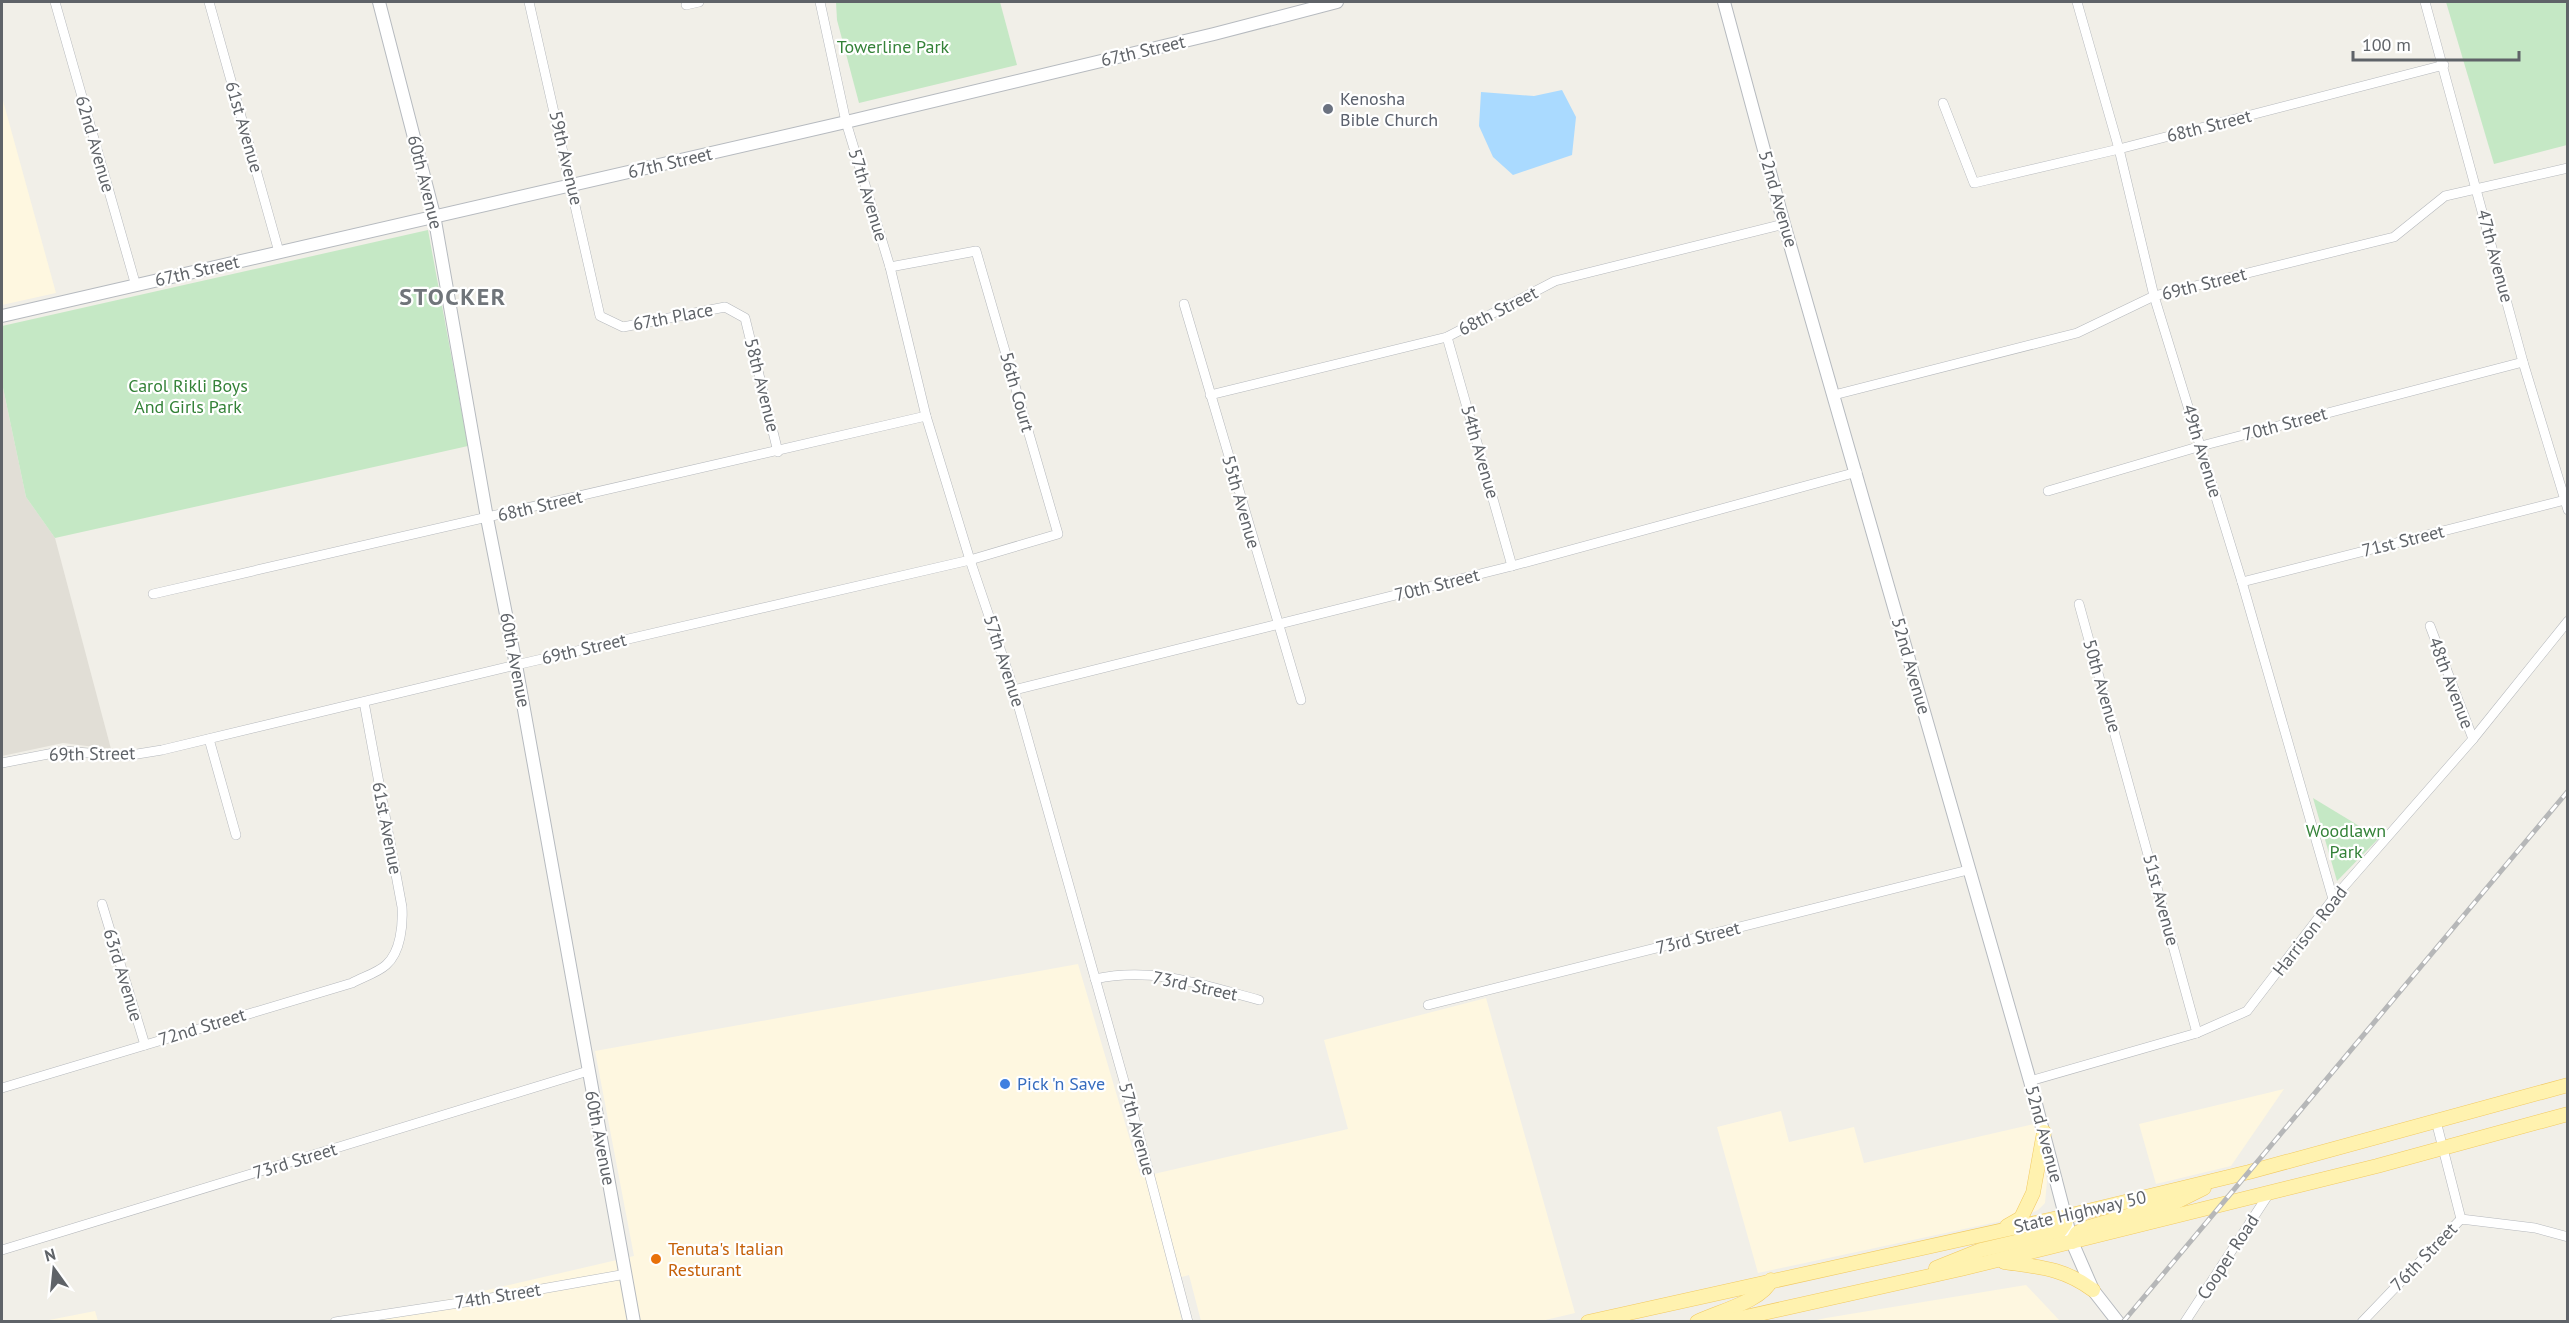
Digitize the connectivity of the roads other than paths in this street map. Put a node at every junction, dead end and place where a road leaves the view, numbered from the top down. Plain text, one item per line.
1 (55, 2) edge
2 (210, 2) edge
3 (379, 2) edge
4 (529, 2) edge
5 (699, 2) edge
6 (820, 2) edge
7 (1337, 2) edge
8 (1724, 2) edge
9 (2077, 2) edge
10 (2425, 2) edge
11 (686, 5) dead end
12 (2444, 65) junction
13 (1943, 103) dead end
14 (846, 122) junction
15 (2119, 149) junction
16 (2568, 168) edge
17 (572, 186) junction
18 (2477, 189) junction
19 (434, 215) junction
20 (1784, 224) junction
21 (279, 252) junction
22 (890, 267) junction
23 (136, 286) junction
24 (2154, 297) junction
25 (1184, 304) dead end
26 (2, 316) edge
27 (600, 316) joint
28 (745, 318) joint
29 (1447, 337) junction
30 (2523, 362) junction
31 (1834, 394) junction
32 (1210, 395) junction
33 (926, 416) junction
34 (2200, 446) junction
35 (778, 452) junction
36 (1857, 472) junction
37 (2048, 491) dead end
38 (2565, 500) junction
39 (2568, 510) edge
40 (487, 518) junction
41 (1058, 534) joint
42 (970, 560) junction
43 (1512, 566) junction
44 (2242, 582) junction
45 (153, 594) dead end
46 (2079, 604) dead end
47 (2568, 621) edge
48 (1277, 626) junction
49 (2430, 626) dead end
50 (516, 665) junction
51 (1014, 690) junction
52 (1301, 700) dead end
53 (364, 702) junction
54 (210, 739) junction
55 (2473, 739) junction
56 (2, 763) edge
57 (2125, 768) joint
58 (236, 835) dead end
59 (1968, 870) junction
60 (2333, 899) junction
61 (102, 904) dead end
62 (394, 953) joint
63 (1095, 979) junction
64 (1259, 1000) dead end
65 (1428, 1005) dead end
66 (2197, 1033) junction
67 (145, 1045) junction
68 (588, 1071) junction
69 (2030, 1081) junction
70 (2, 1085) edge
71 (2568, 1085) edge
72 (2568, 1114) edge
73 (2436, 1121) junction
74 (2044, 1132) junction
75 (2443, 1148) junction
76 (2219, 1179) junction
77 (2270, 1192) junction
78 (2067, 1216) junction
79 (2461, 1219) junction
80 (2003, 1229) junction
81 (2568, 1237) edge
82 (2072, 1242) junction
83 (2, 1250) edge
84 (1996, 1260) junction
85 (626, 1274) junction
86 (1771, 1280) junction
87 (1910, 1280) junction
88 (2093, 1290) junction
89 (335, 1322) edge
90 (634, 1322) edge
91 (1188, 1322) edge
92 (1588, 1322) edge
93 (1697, 1322) edge
94 (1723, 1322) edge
95 (2118, 1322) edge
96 (2185, 1322) edge
97 (2362, 1322) edge

1 - 23 street, 62nd Avenue
2 - 21 street, 61st Avenue
3 - 19 street, 60th Avenue
4 - 17 street, 59th Avenue
5 - 11 street
6 - 14 street, 57th Avenue
7 - 14 street, 67th Street
8 - 20 street, 52nd Avenue
9 - 15 street, 49th Avenue
10 - 12 street, 47th Avenue
12 - 15 street, 68th Street
12 - 18 street, 47th Avenue
13 - 15 street, 68th Street
14 - 17 street, 67th Street
14 - 22 street, 57th Avenue
15 - 24 street, 49th Avenue
16 - 18 street, 69th Street
17 - 19 street, 67th Street
17 - 27 street, 59th Avenue
18 - 24 street, 69th Street
18 - 30 street, 47th Avenue
19 - 21 street, 67th Street
19 - 40 street, 60th Avenue
20 - 29 street, 68th Street
20 - 31 street, 52nd Avenue
21 - 23 street, 67th Street
22 - 33 street, 57th Avenue
22 - 41 street, 56th Court
23 - 26 street, 67th Street
24 - 31 street, 69th Street
24 - 34 street, 49th Avenue
25 - 32 street, 55th Avenue
27 - 28 street, 67th Place
28 - 35 street, 58th Avenue
29 - 32 street, 68th Street
29 - 43 street, 54th Avenue
30 - 34 street, 70th Street
30 - 38 street, 47th Avenue
31 - 36 street, 52nd Avenue
32 - 48 street, 55th Avenue
33 - 35 street, 68th Street
33 - 42 street, 57th Avenue
34 - 37 street, 70th Street
34 - 44 street, 49th Avenue
35 - 40 street, 68th Street
36 - 43 street, 70th Street
36 - 59 street, 52nd Avenue
38 - 39 street, 47th Avenue
38 - 44 street, 71st Street
40 - 45 street, 68th Street
40 - 50 street, 60th Avenue
41 - 42 street, 69th Street
42 - 50 street, 69th Street
42 - 51 street, 57th Avenue
43 - 48 street, 70th Street
44 - 60 street, 49th Avenue
46 - 57 street, 50th Avenue
47 - 55 street, Harrison Road
48 - 51 street, 70th Street
48 - 52 street, 55th Avenue
49 - 55 street, 48th Avenue
50 - 53 street, 69th Street
50 - 68 street, 60th Avenue
51 - 63 street, 57th Avenue
53 - 54 street, 69th Street
53 - 62 street, 61st Avenue
54 - 56 street, 69th Street
54 - 58 street
55 - 60 street, Harrison Road
57 - 66 street, 51st Avenue
59 - 65 street, 73rd Street
59 - 69 street, 52nd Avenue
60 - 66 street, Harrison Road
61 - 67 street, 63rd Avenue
62 - 67 street, 72nd Street
63 - 64 street, 73rd Street
63 - 91 street, 57th Avenue
66 - 69 street, Harrison Road
67 - 70 street, 72nd Street
68 - 83 street, 73rd Street
68 - 85 street, 60th Avenue
69 - 74 street, 52nd Avenue
71 - 73 main road, State Highway 50
72 - 75 main road, State Highway 50
73 - 75 street
73 - 76 main road, State Highway 50
74 - 78 street, 52nd Avenue
74 - 80 main road
75 - 77 main road, State Highway 50
75 - 79 street
76 - 78 main road, State Highway 50
76 - 82 main road
77 - 82 main road, State Highway 50
77 - 96 street, Cooper Road
78 - 80 main road, State Highway 50
78 - 82 street, 52nd Avenue
78 - 87 main road
79 - 81 street, 76th Street
79 - 97 street, 76th Street
80 - 86 main road, State Highway 50
82 - 84 main road, State Highway 50
82 - 88 street, 52nd Avenue
84 - 87 main road, State Highway 50
84 - 88 main road
85 - 89 street, 74th Street
85 - 90 street, 60th Avenue
86 - 92 main road, State Highway 50
86 - 93 main road
87 - 94 main road, State Highway 50
88 - 95 street, 52nd Avenue

